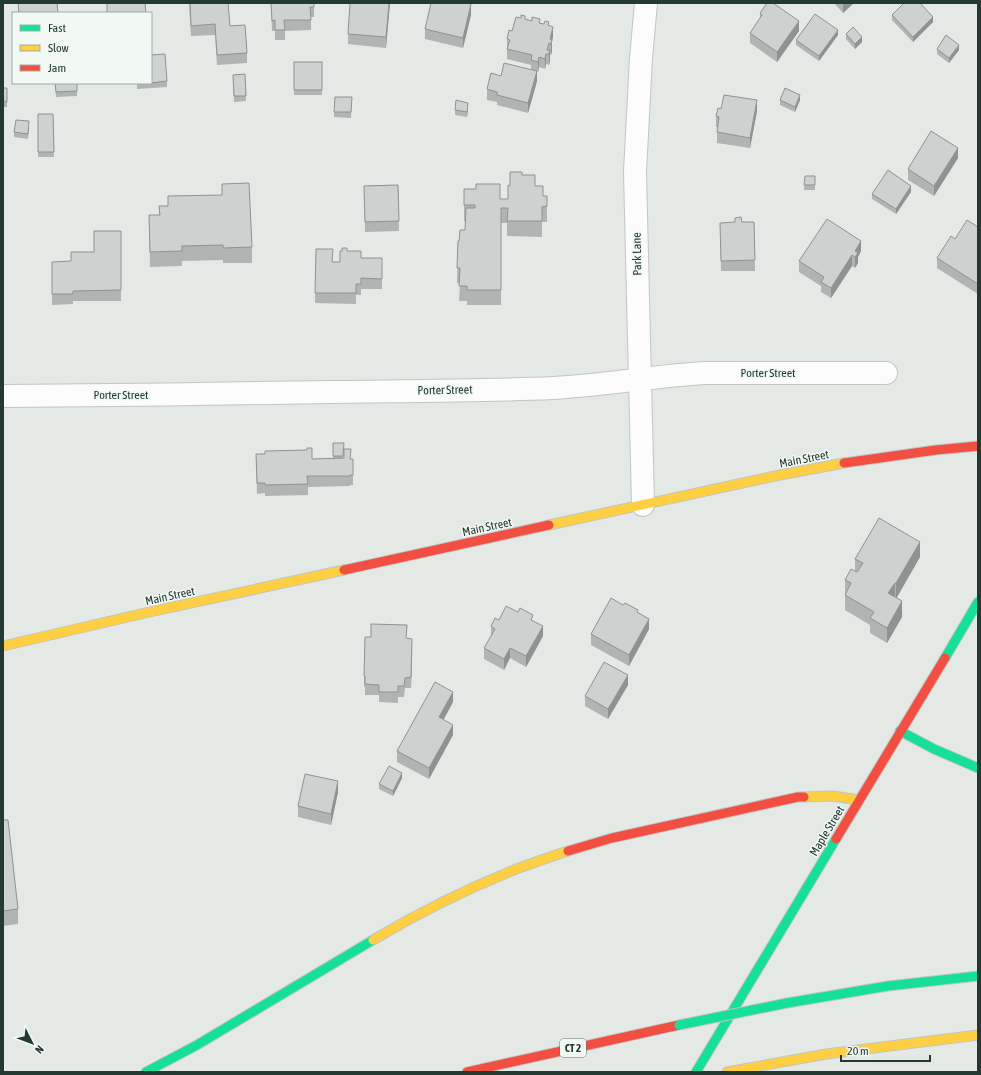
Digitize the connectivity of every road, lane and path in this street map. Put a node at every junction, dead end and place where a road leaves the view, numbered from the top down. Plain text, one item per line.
1 (646, 3) edge
2 (886, 373) dead end
3 (640, 379) junction
4 (3, 396) edge
5 (978, 446) edge
6 (643, 505) junction
7 (978, 602) edge
8 (3, 646) edge
9 (900, 731) junction
10 (978, 768) edge
11 (859, 800) junction
12 (978, 976) edge
13 (978, 1035) edge
14 (146, 1072) edge
15 (467, 1072) edge
16 (696, 1072) edge
17 (727, 1072) edge

1 - 3 street, Park Lane
2 - 3 street, Porter Street
3 - 4 street, Porter Street
3 - 6 street, Park Lane
5 - 6 main road, Main Street
6 - 8 main road, Main Street
7 - 9 main road, Maple Street
9 - 10 main road
9 - 11 main road, Maple Street
11 - 14 main road
11 - 16 main road, Maple Street
12 - 15 main road, CT 2, bridge
13 - 17 main road

